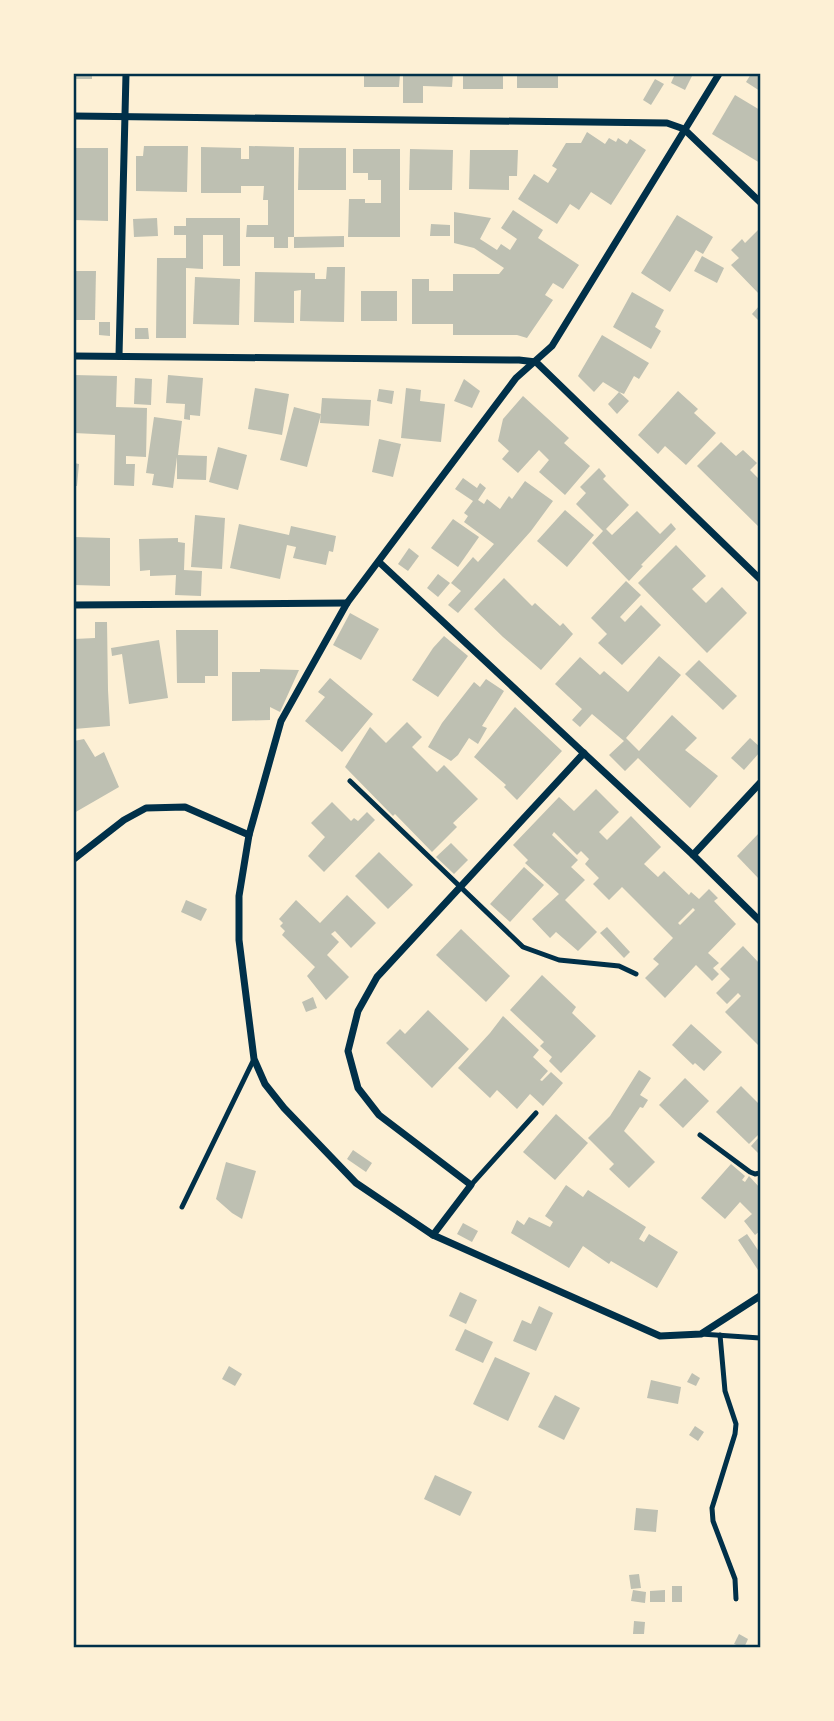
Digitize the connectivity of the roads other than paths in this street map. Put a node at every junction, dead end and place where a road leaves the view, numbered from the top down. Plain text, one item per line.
1 (126, 74) edge
2 (719, 74) edge
3 (74, 116) edge
4 (125, 116) junction
5 (684, 129) junction
6 (761, 202) edge
7 (74, 356) edge
8 (120, 356) junction
9 (536, 362) junction
10 (379, 562) junction
11 (761, 579) edge
12 (347, 603) junction
13 (74, 605) edge
14 (584, 753) junction
15 (350, 781) dead end
16 (761, 783) edge
17 (249, 835) junction
18 (693, 855) junction
19 (74, 859) edge
20 (459, 887) junction
21 (761, 921) edge
22 (636, 974) dead end
23 (254, 1059) junction
24 (536, 1113) dead end
25 (700, 1135) dead end
26 (761, 1173) edge
27 (471, 1185) junction
28 (182, 1207) dead end
29 (433, 1235) junction
30 (761, 1296) edge
31 (701, 1334) junction
32 (720, 1335) junction
33 (761, 1338) edge
34 (736, 1599) dead end

1 - 4 street
2 - 5 street
3 - 4 street
4 - 5 street
4 - 8 street
5 - 6 street
5 - 9 street
7 - 8 street
8 - 9 street
9 - 10 street
9 - 11 street
10 - 12 street
10 - 14 street
12 - 13 street
12 - 17 street
14 - 18 street
14 - 20 street
15 - 20 lane
16 - 18 street
17 - 19 street
17 - 23 street
18 - 21 street
20 - 22 lane
20 - 27 street
23 - 28 lane
23 - 29 street
24 - 27 lane
25 - 26 lane
27 - 29 street
29 - 31 street
30 - 31 street
31 - 32 lane
32 - 33 lane
32 - 34 lane

